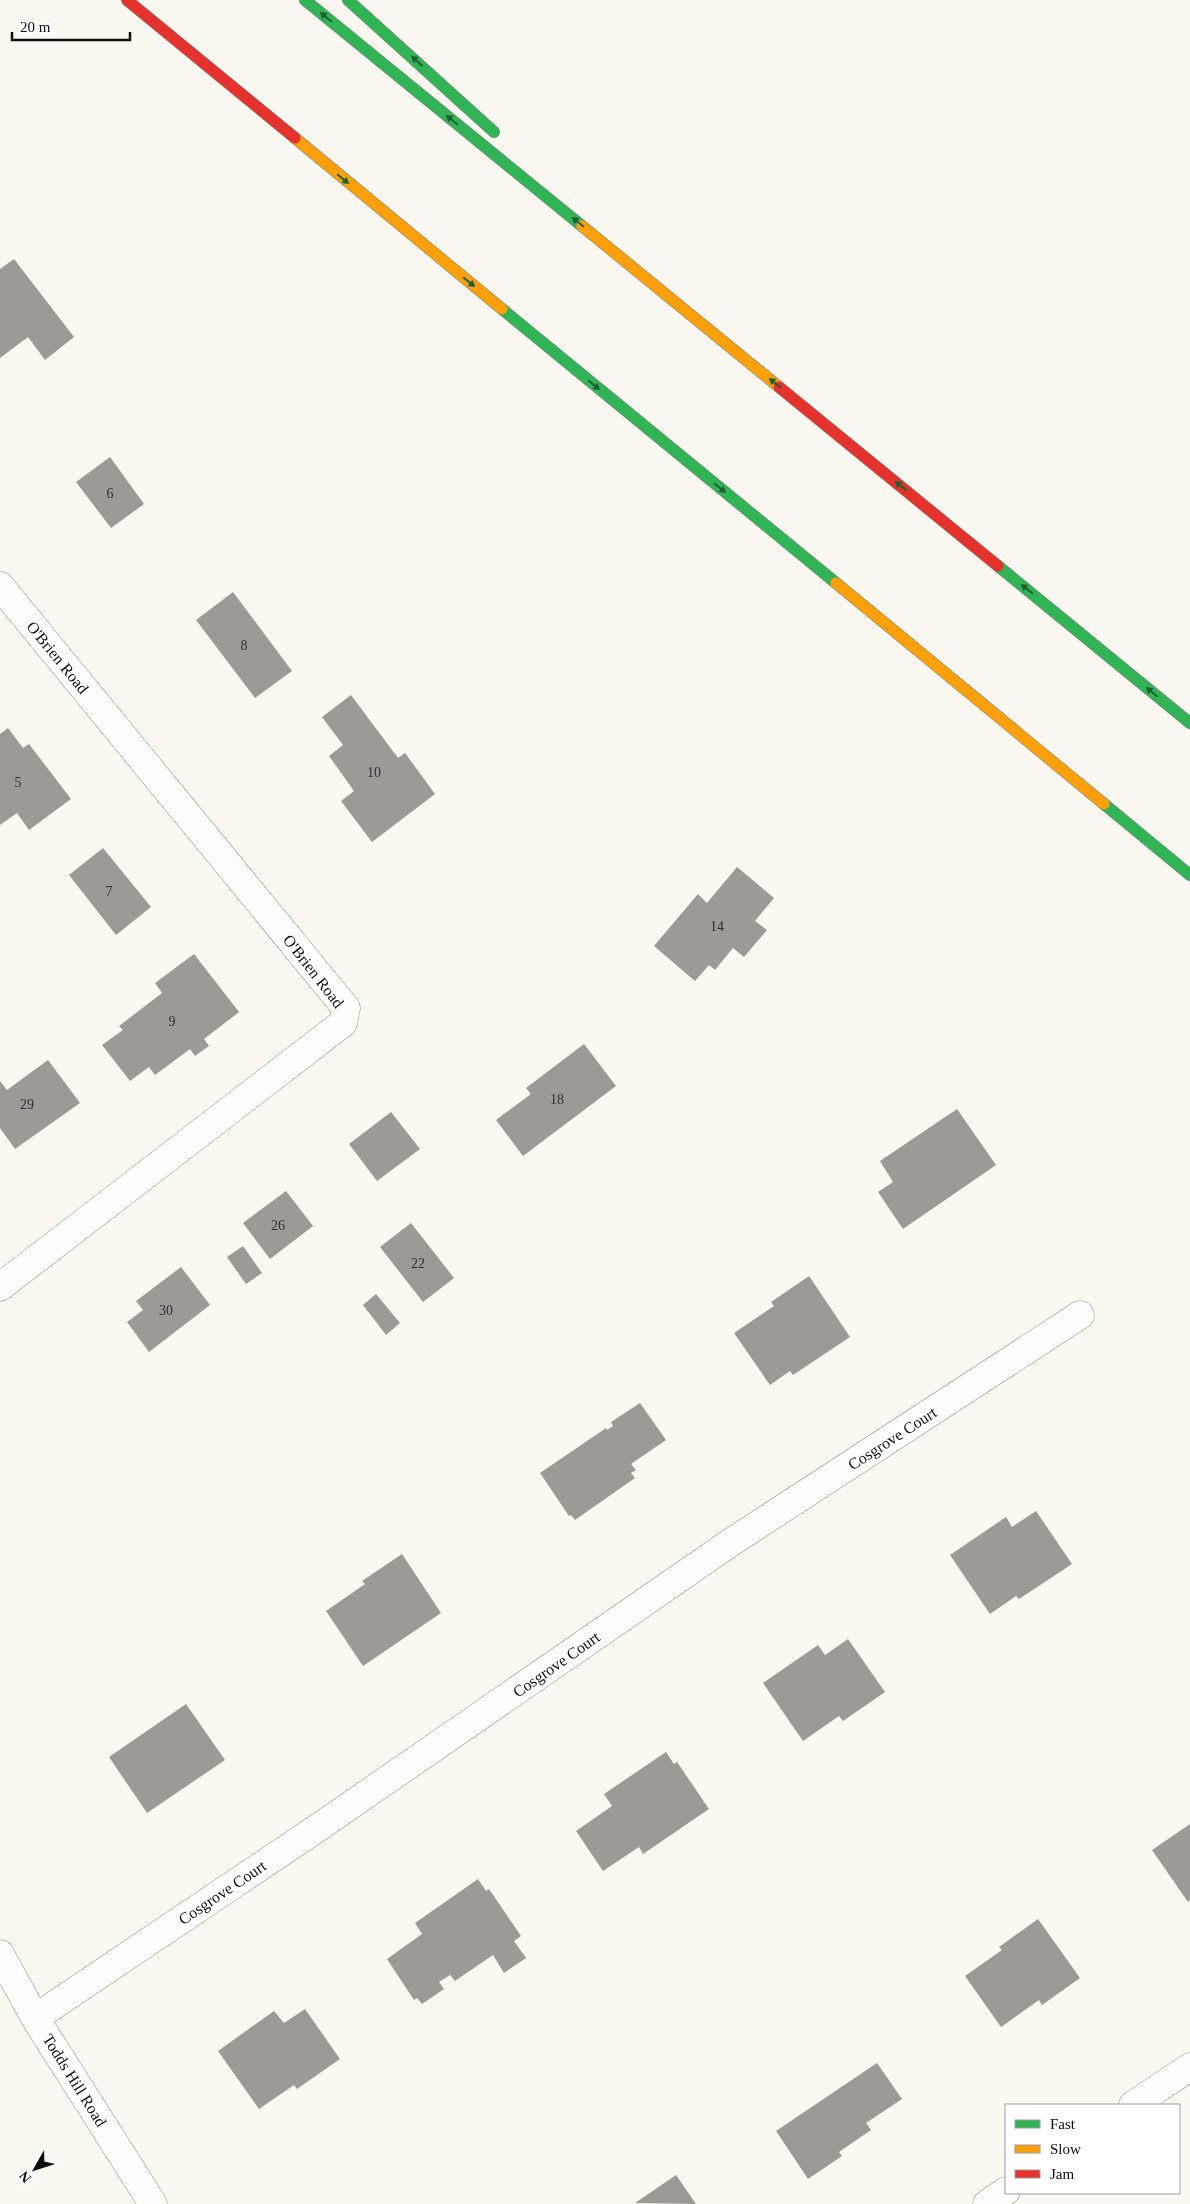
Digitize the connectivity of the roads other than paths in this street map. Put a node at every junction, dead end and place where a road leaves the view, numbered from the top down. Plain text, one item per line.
1 (127, 0) edge
2 (305, 0) edge
3 (348, 0) edge
4 (116, 6) dead end
5 (500, 137) dead end
6 (305, 148) junction
7 (572, 203) dead end
8 (724, 342) junction
9 (0, 586) edge
10 (1190, 723) edge
11 (1190, 875) edge
12 (0, 1287) edge
13 (1080, 1315) dead end
14 (0, 1954) edge
15 (35, 2018) junction
16 (1190, 2067) edge
17 (1135, 2104) edge
18 (1005, 2192) edge
19 (153, 2204) edge
20 (987, 2204) edge

1 - 6 highway
8 -> 2 highway
5 -> 3 highway
4 - 6 highway
6 -> 11 highway
7 - 8 highway
10 -> 8 highway
9 - 12 street, O'Brien Road
13 - 15 street, Cosgrove Court
14 - 15 street, Todds Hill Road
15 - 19 street, Todds Hill Road
16 - 17 street
18 - 20 street

